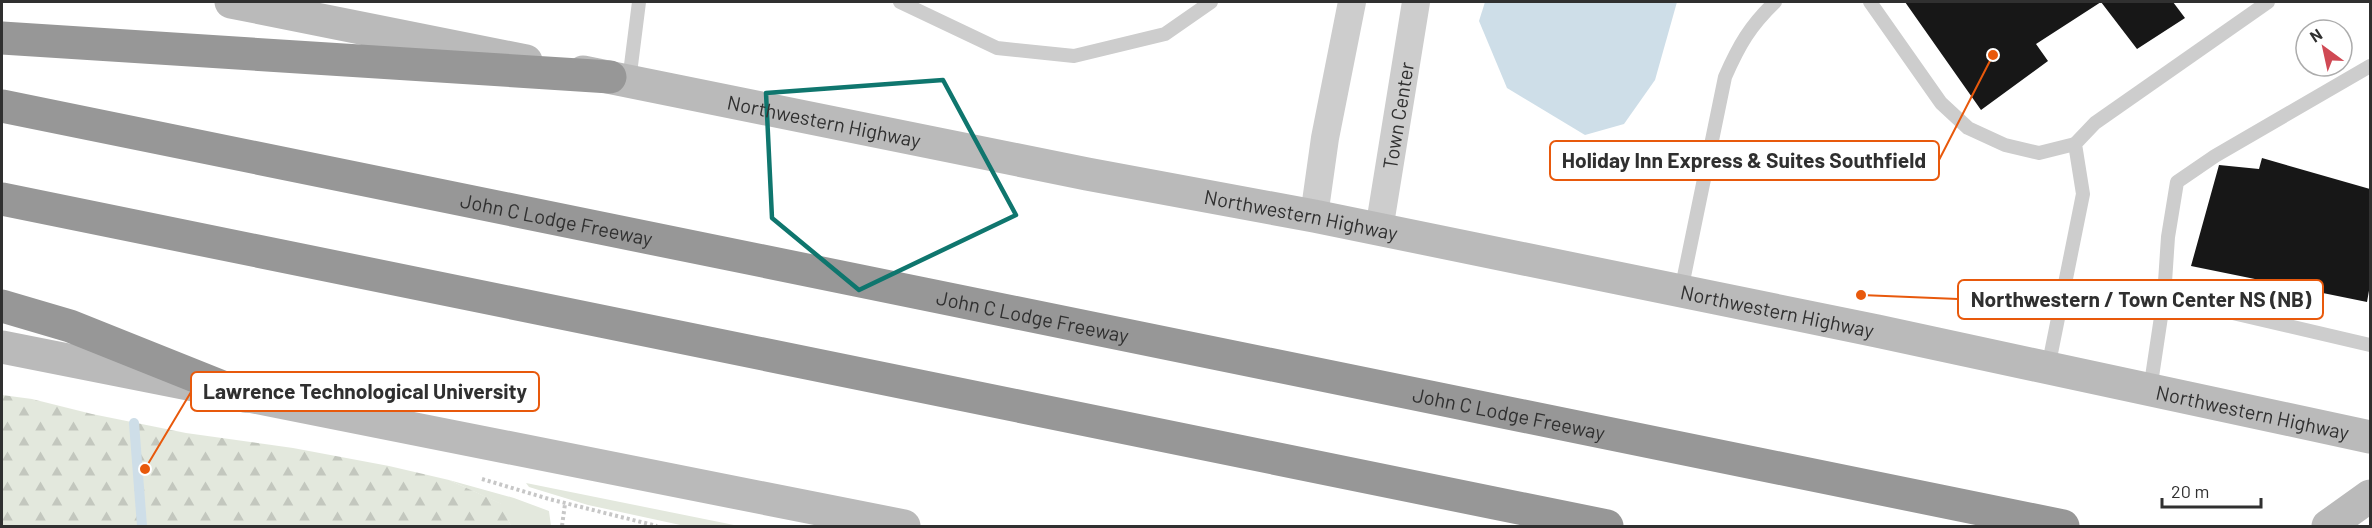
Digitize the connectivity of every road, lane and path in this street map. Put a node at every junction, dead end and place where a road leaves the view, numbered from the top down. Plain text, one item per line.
1 (231, 2) edge
2 (639, 2) edge
3 (900, 2) edge
4 (1211, 2) edge
5 (1352, 2) edge
6 (1416, 2) edge
7 (1775, 2) edge
8 (1870, 2) edge
9 (2268, 2) edge
10 (2, 38) edge
11 (2370, 66) edge
12 (620, 79) junction
13 (2, 106) edge
14 (2075, 144) junction
15 (2, 199) edge
16 (1314, 216) junction
17 (1379, 230) junction
18 (1681, 292) junction
19 (2164, 297) junction
20 (2, 306) edge
21 (2370, 345) edge
22 (2, 347) edge
23 (2048, 369) junction
24 (2150, 390) junction
25 (245, 396) junction
26 (2370, 437) edge
27 (475, 477) dead end
28 (2370, 496) edge
29 (565, 504) junction
30 (2330, 525) edge
31 (562, 526) edge
32 (657, 526) edge
33 (904, 526) edge
34 (1607, 526) edge
35 (2063, 526) edge

1 - 12 main road, Northwestern Highway
2 - 12 lane
3 - 4 lane
5 - 16 street
6 - 17 street, Town Center
7 - 18 lane
8 - 14 lane
9 - 14 lane
10 - 12 highway
11 - 19 lane
12 - 16 main road, Northwestern Highway
13 - 35 highway, John C Lodge Freeway
14 - 23 lane
15 - 34 highway
16 - 17 main road, Northwestern Highway
17 - 18 main road, Northwestern Highway
18 - 23 main road, Northwestern Highway
19 - 21 lane
19 - 24 lane
20 - 25 highway
22 - 25 main road
23 - 24 main road, Northwestern Highway
24 - 26 main road, Northwestern Highway
25 - 33 main road
27 - 29 path
28 - 30 main road
29 - 31 path
29 - 32 path

